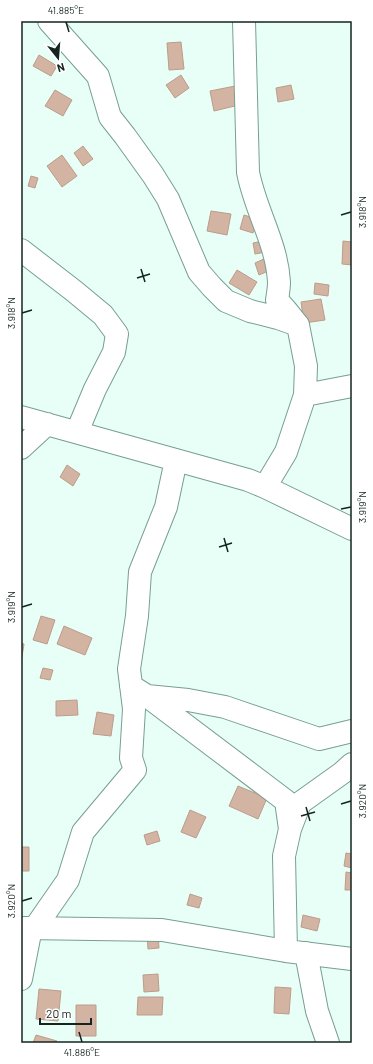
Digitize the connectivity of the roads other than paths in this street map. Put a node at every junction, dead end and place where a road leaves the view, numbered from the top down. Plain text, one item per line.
1 (49, 21) edge
2 (244, 21) edge
3 (21, 250) edge
4 (298, 325) junction
5 (352, 386) edge
6 (305, 395) junction
7 (21, 417) edge
8 (47, 424) junction
9 (77, 432) junction
10 (21, 448) edge
11 (176, 460) junction
12 (265, 486) junction
13 (352, 529) edge
14 (139, 691) junction
15 (352, 731) edge
16 (352, 764) edge
17 (290, 829) junction
18 (29, 928) edge
19 (296, 952) junction
20 (352, 959) edge
21 (21, 979) edge
22 (328, 1043) edge

1 - 4 street
2 - 4 street
3 - 9 street
4 - 6 street
5 - 6 street
6 - 12 street
7 - 8 street
8 - 9 street
8 - 10 street
9 - 11 street
11 - 12 street
11 - 14 street
12 - 13 street
14 - 15 street
14 - 17 street
14 - 18 street
16 - 17 street
17 - 19 street
18 - 19 street
18 - 21 street
19 - 20 street
19 - 22 street

